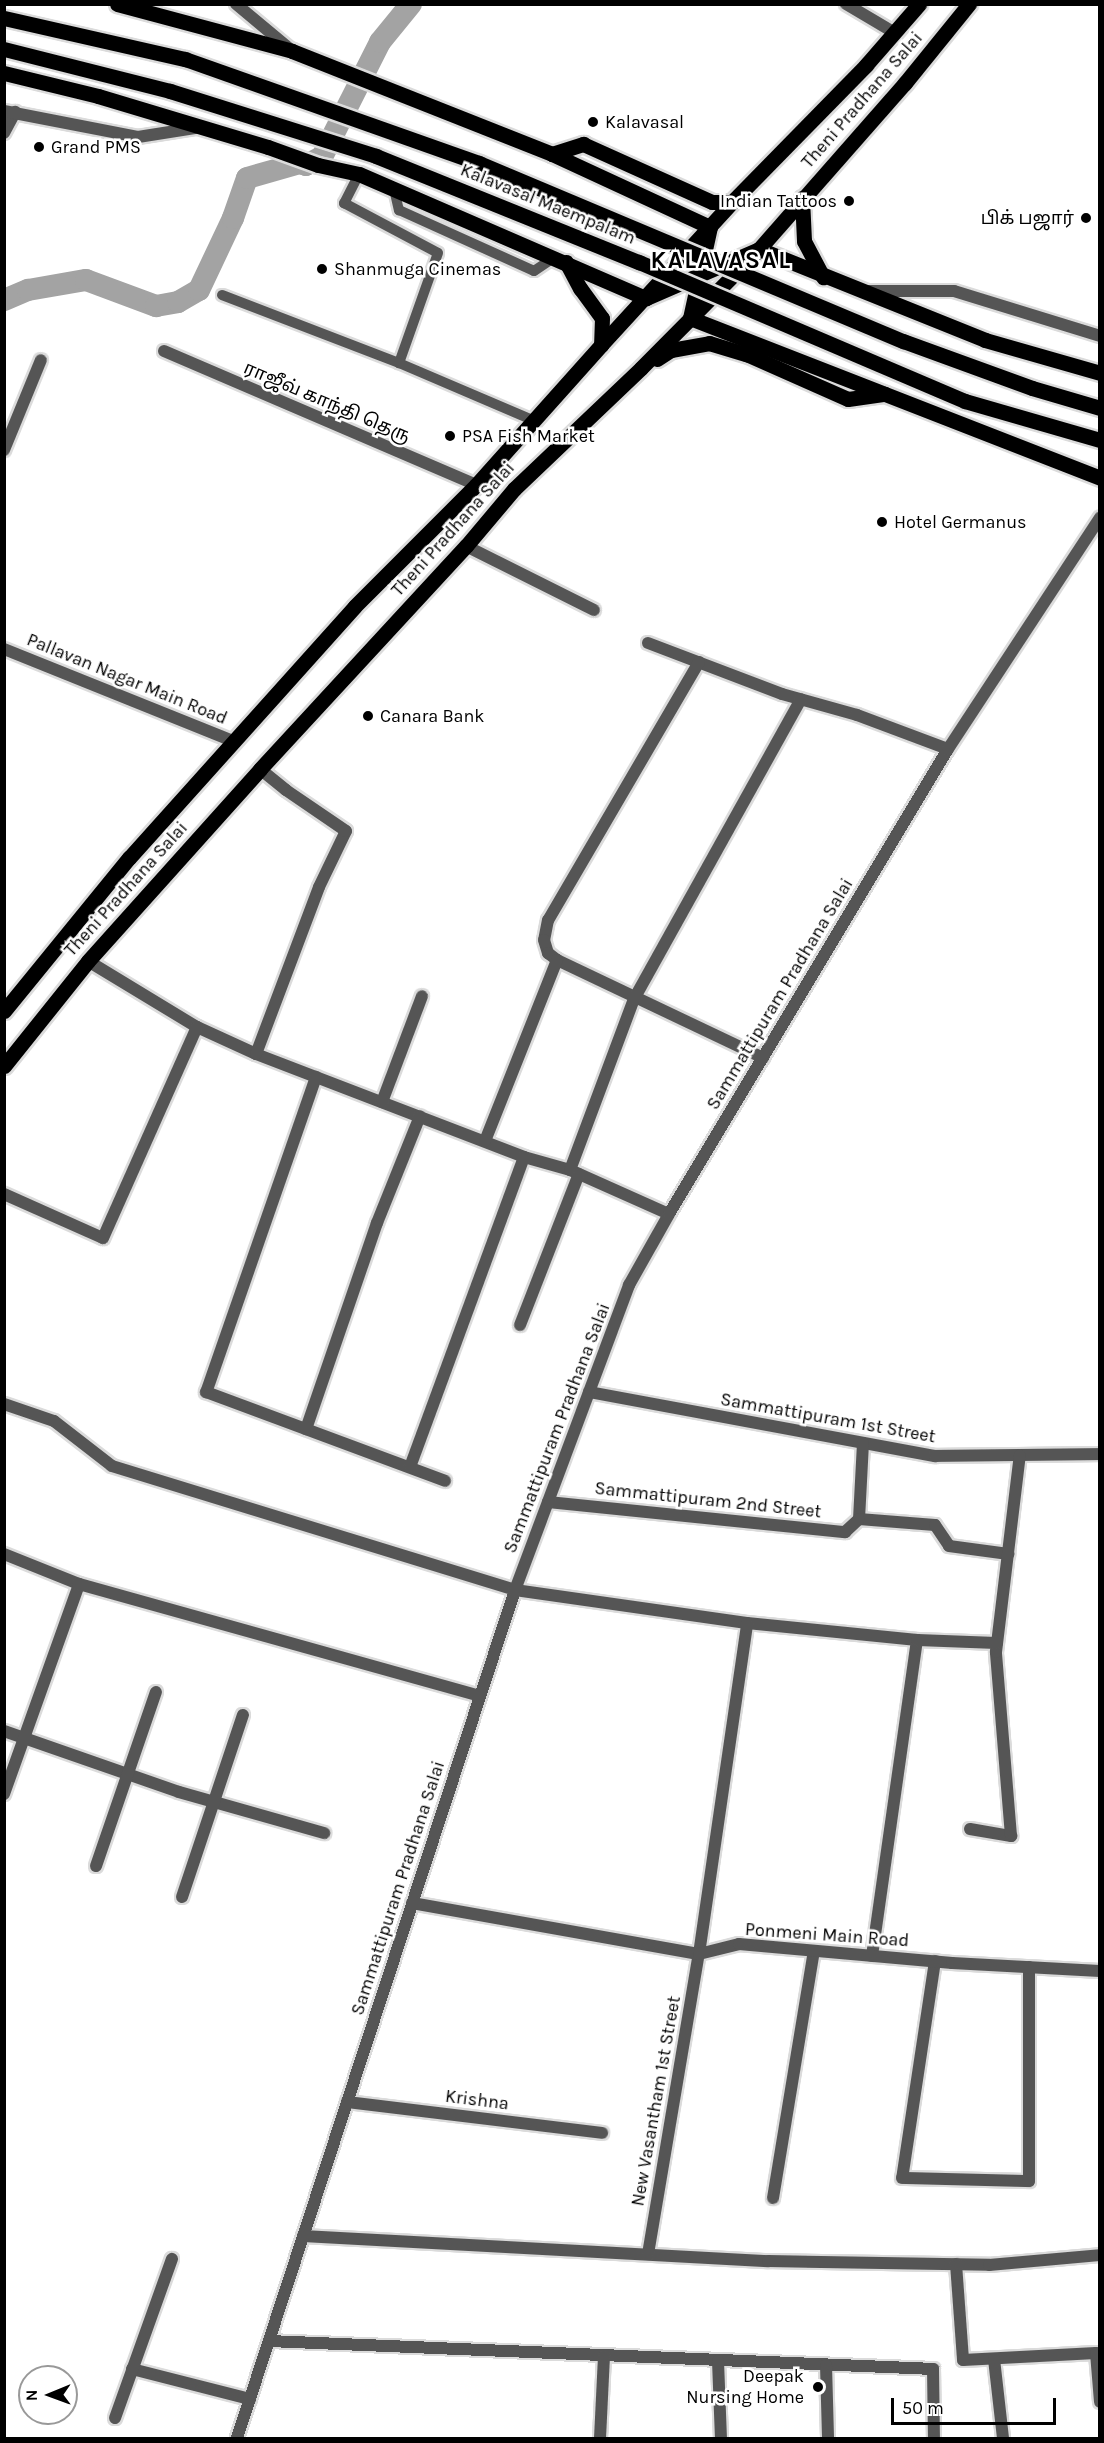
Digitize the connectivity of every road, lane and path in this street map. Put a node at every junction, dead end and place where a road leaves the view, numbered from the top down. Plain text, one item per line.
1 (117, 4) edge
2 (236, 4) edge
3 (846, 4) edge
4 (918, 4) edge
5 (969, 4) edge
6 (4, 18) edge
7 (895, 33) junction
8 (4, 49) edge
9 (292, 51) junction
10 (4, 73) edge
11 (10, 112) edge
12 (201, 127) junction
13 (4, 133) edge
14 (552, 154) junction
15 (359, 174) junction
16 (802, 198) junction
17 (732, 202) junction
18 (710, 227) junction
19 (759, 249) junction
20 (560, 259) junction
21 (700, 275) junction
22 (823, 277) junction
23 (858, 291) junction
24 (222, 295) dead end
25 (646, 298) junction
26 (690, 318) junction
27 (1100, 336) edge
28 (601, 345) junction
29 (164, 351) dead end
30 (41, 360) dead end
31 (399, 363) junction
32 (641, 368) junction
33 (1100, 374) edge
34 (888, 394) junction
35 (1100, 408) edge
36 (535, 421) junction
37 (1100, 440) edge
38 (4, 450) edge
39 (1100, 478) edge
40 (476, 485) junction
41 (1100, 518) edge
42 (466, 546) junction
43 (594, 610) dead end
44 (648, 643) dead end
45 (4, 649) edge
46 (699, 662) junction
47 (801, 699) junction
48 (235, 742) junction
49 (948, 749) junction
50 (260, 768) junction
51 (557, 960) junction
52 (88, 961) junction
53 (422, 996) dead end
54 (634, 999) junction
55 (4, 1011) edge
56 (197, 1027) junction
57 (256, 1054) junction
58 (763, 1058) junction
59 (4, 1066) edge
60 (316, 1077) junction
61 (382, 1102) junction
62 (420, 1116) junction
63 (485, 1141) junction
64 (524, 1157) junction
65 (574, 1172) junction
66 (4, 1194) edge
67 (669, 1214) junction
68 (520, 1325) dead end
69 (589, 1392) junction
70 (4, 1404) edge
71 (306, 1429) junction
72 (863, 1443) junction
73 (1100, 1454) edge
74 (1020, 1455) junction
75 (410, 1467) junction
76 (445, 1481) dead end
77 (548, 1502) junction
78 (859, 1519) junction
79 (4, 1554) edge
80 (1008, 1554) junction
81 (79, 1584) junction
82 (515, 1590) junction
83 (747, 1623) junction
84 (917, 1640) junction
85 (997, 1642) junction
86 (156, 1692) dead end
87 (480, 1696) junction
88 (243, 1715) dead end
89 (4, 1731) edge
90 (23, 1738) junction
91 (129, 1775) junction
92 (4, 1794) edge
93 (214, 1802) junction
94 (970, 1828) dead end
95 (324, 1833) dead end
96 (96, 1866) dead end
97 (182, 1897) dead end
98 (412, 1903) junction
99 (814, 1951) junction
100 (699, 1954) junction
101 (872, 1956) junction
102 (935, 1961) junction
103 (1029, 1968) junction
104 (1100, 1971) edge
105 (347, 2102) junction
106 (602, 2133) dead end
107 (773, 2198) dead end
108 (303, 2236) junction
109 (648, 2254) junction
110 (1100, 2255) edge
111 (172, 2259) dead end
112 (956, 2264) junction
113 (269, 2341) junction
114 (1098, 2353) edge
115 (604, 2356) junction
116 (994, 2358) junction
117 (718, 2361) junction
118 (826, 2365) junction
119 (132, 2369) junction
120 (250, 2399) junction
121 (1100, 2402) edge
122 (115, 2418) dead end
123 (237, 2439) edge
124 (600, 2439) edge
125 (721, 2439) edge
126 (828, 2439) edge
127 (934, 2439) edge
128 (1003, 2439) edge

1 - 9 main road
2 - 9 street
3 - 7 street
4 - 7 main road, Theni Pradhana Salai
5 - 16 main road, Theni Pradhana Salai
6 - 35 main road, Kalavasal Maempalam, bridge
7 - 17 main road, Theni Pradhana Salai
8 - 37 main road, Kalavasal Maempalam, bridge
9 - 14 main road
10 - 12 main road
11 - 12 street
11 - 13 street
12 - 15 main road
14 - 17 main road
14 - 18 main road
15 - 20 main road
15 - 31 lane
16 - 19 main road, Theni Pradhana Salai
16 - 22 main road
17 - 18 main road, Theni Pradhana Salai
18 - 21 main road
18 - 25 main road, Theni Pradhana Salai
19 - 21 main road
19 - 22 main road
19 - 26 main road, Theni Pradhana Salai
20 - 25 main road
20 - 28 main road
21 - 25 main road
21 - 26 main road
22 - 23 main road
23 - 27 street
23 - 33 main road
24 - 31 lane
25 - 28 main road, Theni Pradhana Salai
26 - 32 main road, Theni Pradhana Salai
26 - 34 main road
28 - 36 main road, Theni Pradhana Salai
29 - 40 street, ராஜீவ் காந்தி தெரு
30 - 38 street
31 - 36 lane
32 - 34 main road
32 - 42 main road, Theni Pradhana Salai
34 - 39 main road
36 - 40 main road, Theni Pradhana Salai
40 - 48 main road, Theni Pradhana Salai
41 - 49 street, Sammattipuram Pradhana Salai
42 - 43 street
42 - 50 main road, Theni Pradhana Salai
44 - 46 street
45 - 48 street, Pallavan Nagar Main Road
46 - 47 street
46 - 51 street
47 - 49 street
47 - 54 street
48 - 55 main road, Theni Pradhana Salai
49 - 58 street, Sammattipuram Pradhana Salai
50 - 52 main road, Theni Pradhana Salai
50 - 57 street
51 - 54 street
51 - 63 street
52 - 56 street
52 - 59 main road, Theni Pradhana Salai
53 - 61 street
54 - 58 street
54 - 65 street
56 - 57 street
56 - 66 street
57 - 60 street
58 - 67 street, Sammattipuram Pradhana Salai
60 - 61 street
60 - 71 street
61 - 62 street
62 - 63 street
62 - 71 street
63 - 64 street
64 - 65 street
64 - 75 street
65 - 67 street
65 - 68 street
67 - 69 street, Sammattipuram Pradhana Salai
69 - 72 street, Sammattipuram 1st Street
69 - 77 street, Sammattipuram Pradhana Salai
70 - 82 street
71 - 75 street
72 - 74 street, Sammattipuram 1st Street
72 - 78 street
73 - 74 street, Sammattipuram 1st Street
74 - 80 street
75 - 76 street
77 - 78 street, Sammattipuram 2nd Street
77 - 82 street, Sammattipuram Pradhana Salai
78 - 80 street
79 - 81 street
80 - 85 street
81 - 87 street
81 - 90 street
82 - 83 street
82 - 87 street, Sammattipuram Pradhana Salai
83 - 84 street
83 - 100 street, New Vasantham 1st Street
84 - 85 street
84 - 101 street
85 - 94 street
86 - 91 street
87 - 98 street, Sammattipuram Pradhana Salai
88 - 93 street
89 - 90 street
90 - 91 street
90 - 92 street
91 - 93 street
91 - 96 street
93 - 95 street
93 - 97 street
98 - 100 street, Ponmeni Main Road
98 - 105 street, Sammattipuram Pradhana Salai
99 - 100 street, Ponmeni Main Road
99 - 101 street, Ponmeni Main Road
99 - 107 street
100 - 109 street, New Vasantham 1st Street
101 - 102 street, Ponmeni Main Road
102 - 103 street, Ponmeni Main Road
102 - 103 street
103 - 104 street, Ponmeni Main Road
105 - 106 street, Krishna
105 - 108 street, Sammattipuram Pradhana Salai
108 - 109 street
108 - 113 street, Sammattipuram Pradhana Salai
109 - 112 street
110 - 112 street
111 - 119 street
112 - 116 street
113 - 115 street
113 - 120 street, Sammattipuram Pradhana Salai
114 - 116 street
114 - 121 street
115 - 117 street
115 - 124 street
116 - 128 street
117 - 118 street
117 - 125 street
118 - 126 street
118 - 127 street
119 - 120 street
119 - 122 street
120 - 123 street, Sammattipuram Pradhana Salai

